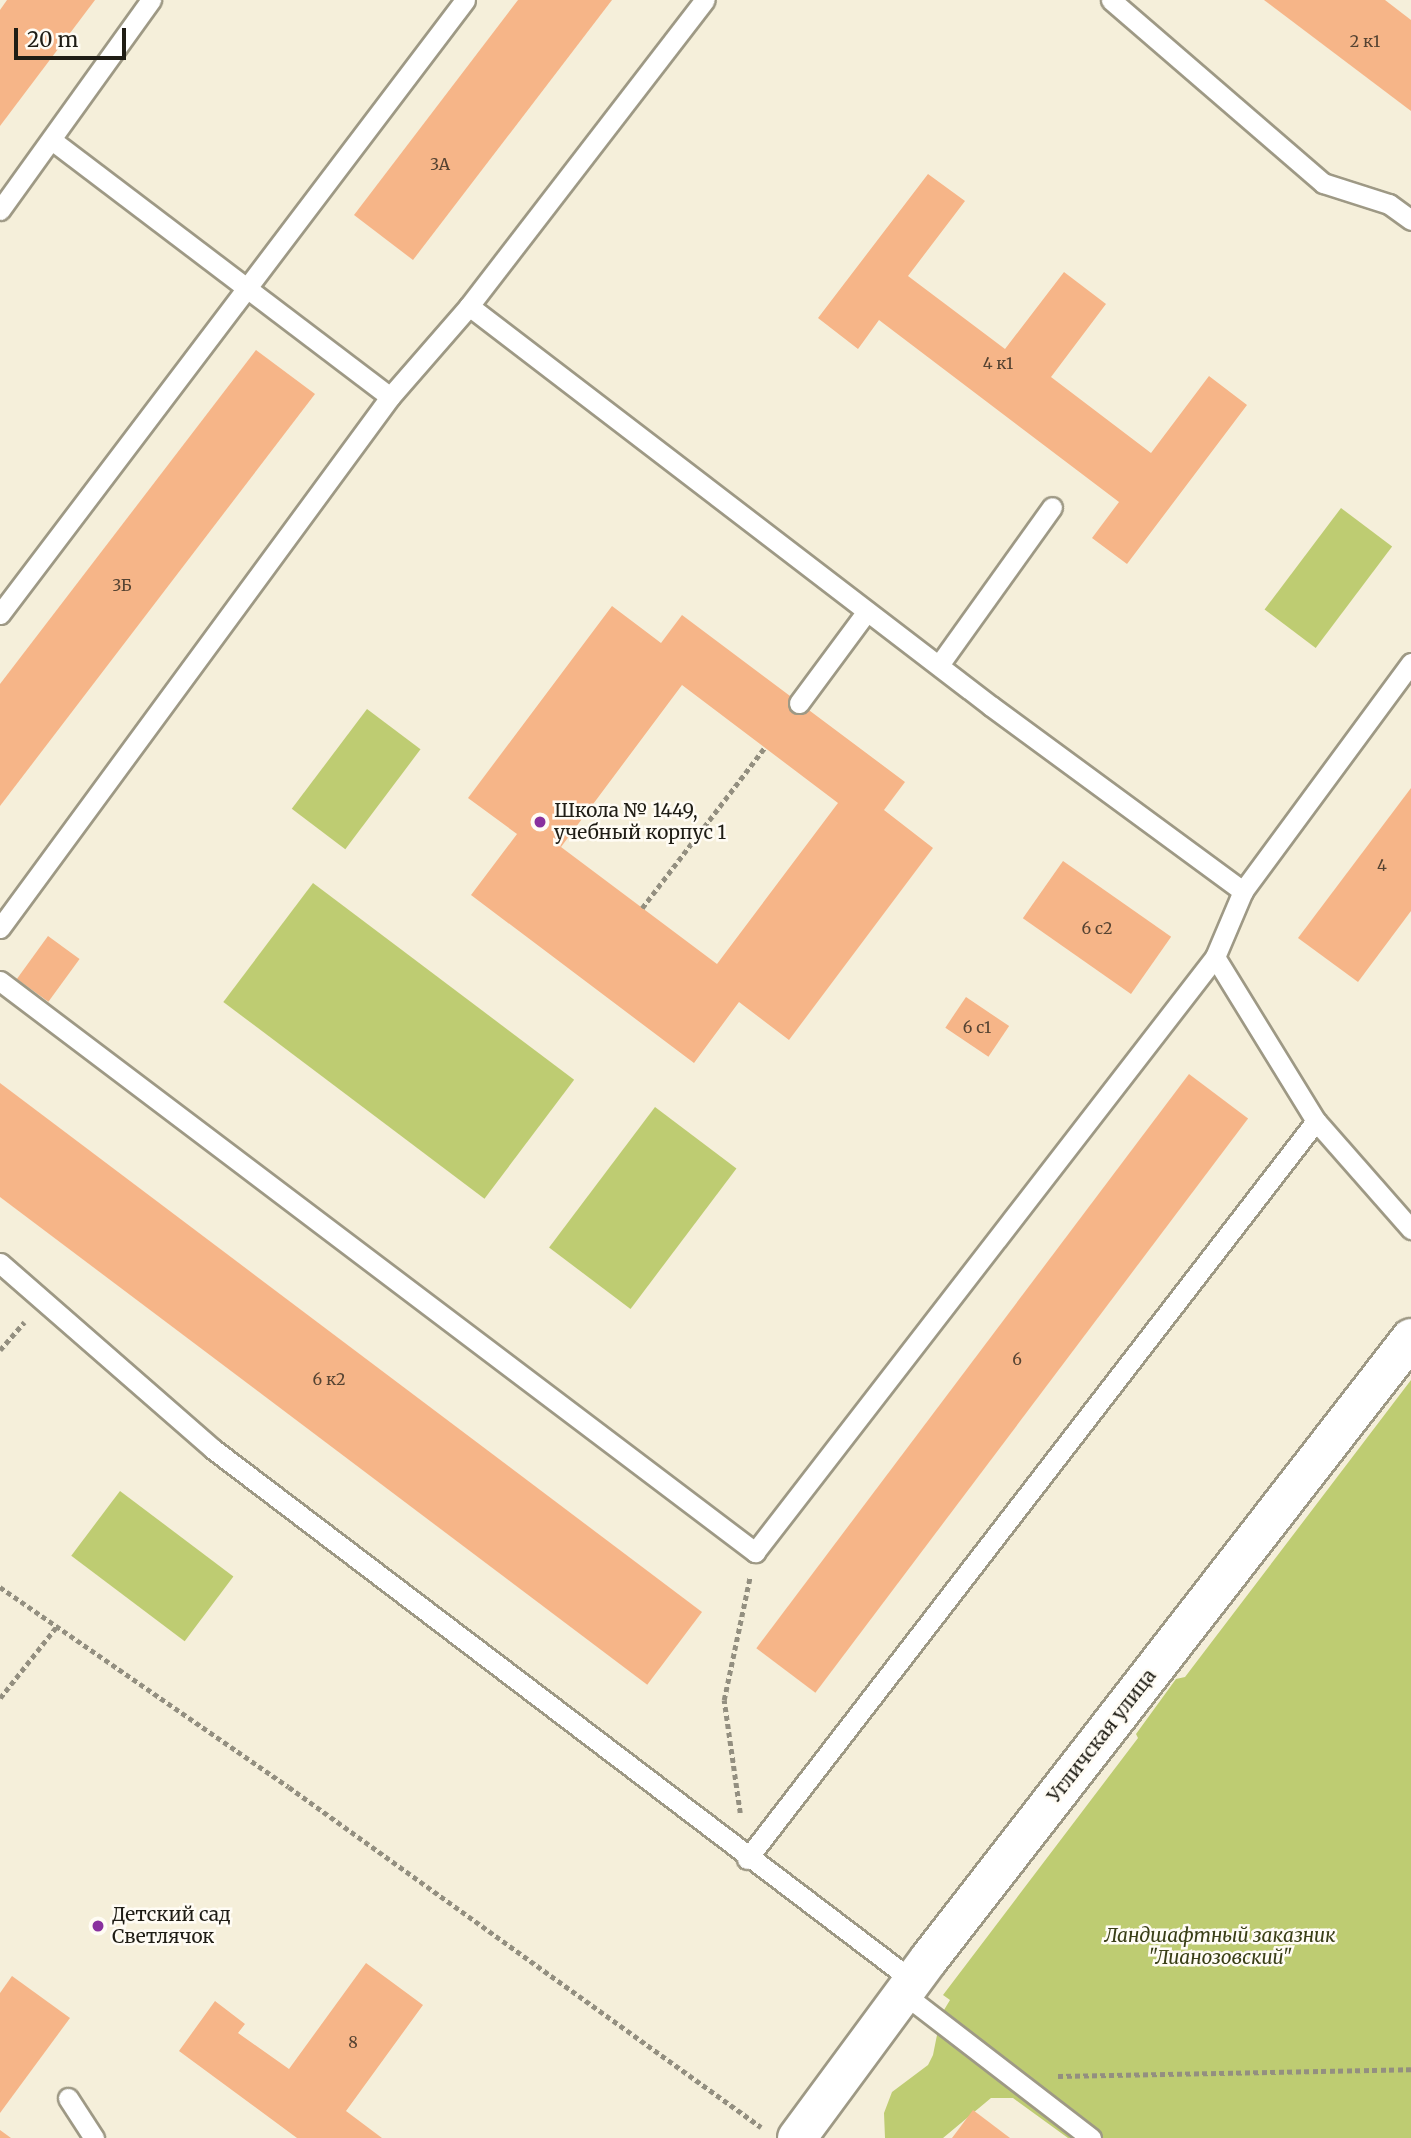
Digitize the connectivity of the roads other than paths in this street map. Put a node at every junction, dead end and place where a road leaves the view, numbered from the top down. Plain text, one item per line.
1 (151, 0) edge
2 (465, 0) edge
3 (705, 0) edge
4 (1111, 0) edge
5 (53, 141) junction
6 (0, 210) edge
7 (1411, 220) edge
8 (249, 290) junction
9 (469, 306) junction
10 (390, 397) junction
11 (1052, 507) dead end
12 (867, 611) junction
13 (0, 614) edge
14 (1411, 663) edge
15 (939, 665) junction
16 (799, 703) dead end
17 (1243, 891) junction
18 (0, 929) edge
19 (1216, 957) junction
20 (0, 981) edge
21 (1316, 1121) junction
22 (1411, 1230) edge
23 (0, 1263) edge
24 (1411, 1338) edge
25 (747, 1858) junction
26 (908, 1987) junction
27 (68, 2098) dead end
28 (781, 2134) edge
29 (94, 2138) edge
30 (1091, 2138) edge

1 - 5 lane
2 - 8 lane
3 - 9 lane
4 - 7 lane
5 - 6 lane
5 - 8 lane
8 - 10 lane
8 - 13 lane
9 - 10 lane
9 - 12 lane
10 - 18 lane
11 - 15 lane
12 - 15 lane
12 - 16 lane
14 - 17 lane
15 - 17 lane
17 - 19 lane
19 - 20 lane
19 - 21 lane
21 - 22 lane
21 - 25 lane
23 - 25 lane
24 - 26 street, Угличская улица
25 - 26 lane
26 - 28 street, Угличская улица
26 - 30 lane
27 - 29 lane

